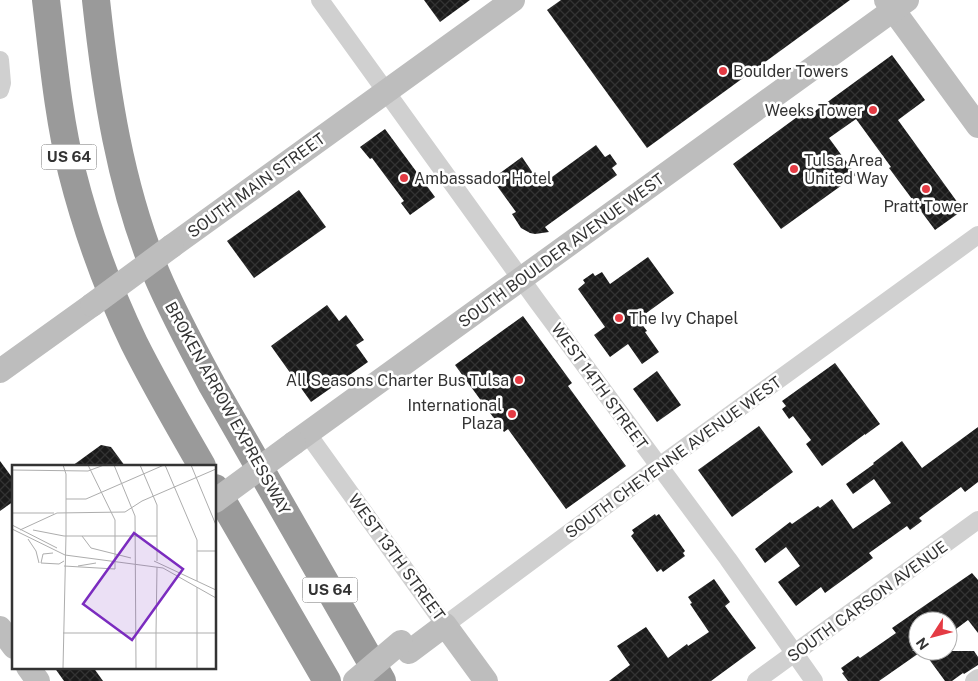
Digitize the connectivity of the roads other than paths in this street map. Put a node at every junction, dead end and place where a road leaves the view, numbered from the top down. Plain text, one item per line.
1 (46, 0) edge
2 (96, 0) edge
3 (320, 0) edge
4 (513, 0) edge
5 (895, 3) edge
6 (0, 60) edge
7 (0, 90) edge
8 (386, 91) junction
9 (978, 126) edge
10 (978, 235) edge
11 (521, 279) junction
12 (0, 371) edge
13 (300, 438) junction
14 (201, 465) edge
15 (658, 467) junction
16 (216, 490) edge
17 (278, 498) junction
18 (216, 499) edge
19 (978, 520) edge
20 (250, 548) junction
21 (441, 618) junction
22 (0, 628) edge
23 (12, 644) edge
24 (405, 647) junction
25 (12, 648) edge
26 (795, 653) junction
27 (0, 656) edge
28 (29, 668) edge
29 (978, 678) edge
30 (38, 681) edge
31 (305, 681) edge
32 (327, 681) edge
33 (355, 681) edge
34 (369, 681) edge
35 (382, 681) edge
36 (403, 681) edge
37 (486, 681) edge
38 (756, 681) edge
39 (814, 681) edge
40 (974, 681) edge

1 - 14 highway, US 64
2 - 17 highway, BROKEN ARROW EXPRESSWAY / US 64
3 - 8 street, WEST 14TH STREET
4 - 8 street, SOUTH MAIN STREET
5 - 9 street
5 - 11 street, SOUTH BOULDER AVENUE WEST
6 - 7 street
8 - 11 street, WEST 14TH STREET
8 - 12 street, SOUTH MAIN STREET, bridge
10 - 15 street, SOUTH CHEYENNE AVENUE WEST
11 - 13 street, SOUTH BOULDER AVENUE WEST
11 - 15 street, WEST 14TH STREET
13 - 18 street, SOUTH BOULDER AVENUE WEST, bridge
13 - 21 street, WEST 13TH STREET
15 - 21 street, SOUTH CHEYENNE AVENUE WEST
15 - 26 street, WEST 14TH STREET
16 - 20 highway, US 64
17 - 35 highway, BROKEN ARROW EXPRESSWAY / US 64
17 - 36 highway
19 - 26 street, SOUTH CARSON AVENUE
20 - 31 highway
20 - 32 highway, US 64
21 - 24 street, SOUTH CHEYENNE AVENUE WEST
21 - 37 street, WEST 13TH STREET
22 - 23 street
24 - 33 street, bridge
24 - 34 street, SOUTH CHEYENNE AVENUE WEST
25 - 27 street
26 - 38 street, SOUTH CARSON AVENUE
26 - 39 street, WEST 14TH STREET
28 - 30 street
29 - 40 street

